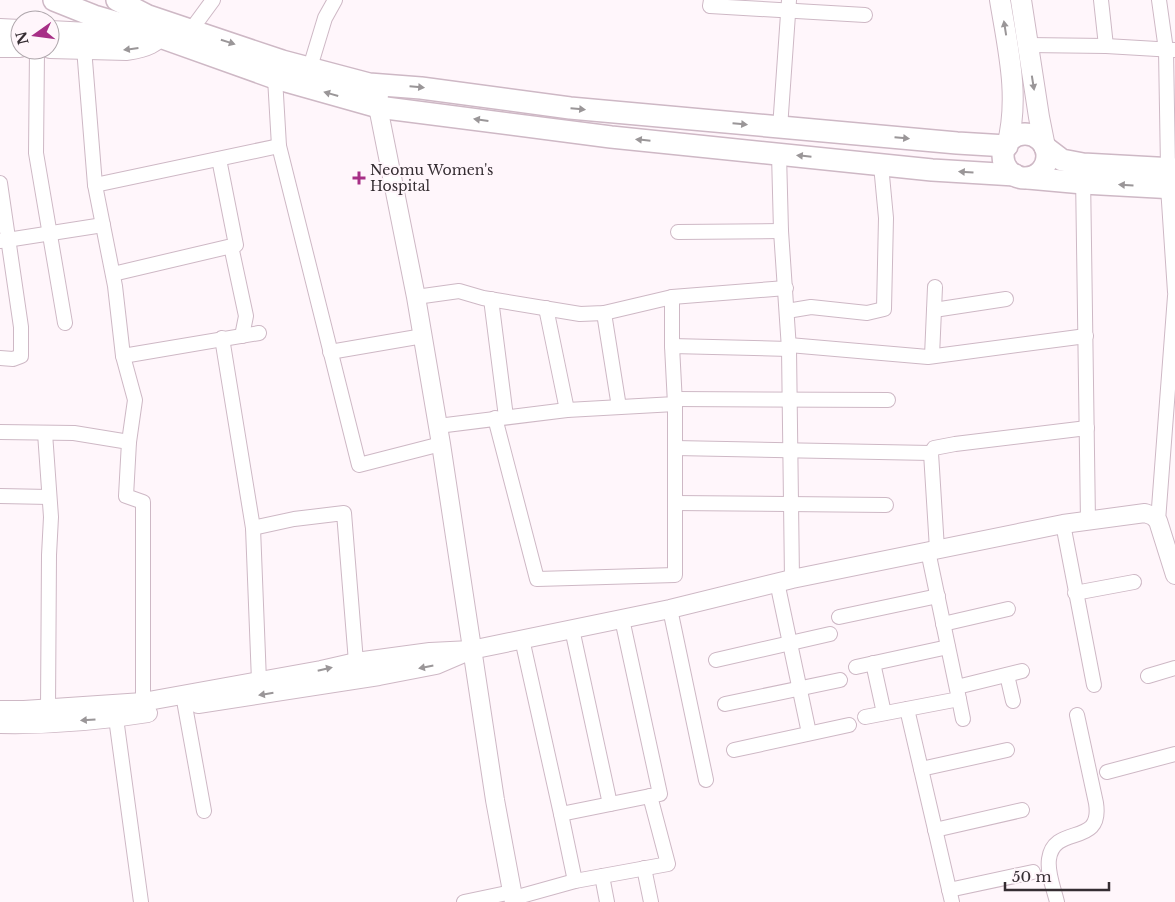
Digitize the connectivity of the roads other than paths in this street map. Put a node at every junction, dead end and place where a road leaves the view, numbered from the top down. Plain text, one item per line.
1 (54, 0) edge
2 (117, 0) edge
3 (213, 0) edge
4 (335, 0) edge
5 (711, 0) edge
6 (1000, 0) edge
7 (1021, 0) edge
8 (1101, 0) edge
9 (1159, 0) edge
10 (788, 5) edge
11 (865, 14) dead end
12 (143, 23) junction
13 (191, 30) junction
14 (165, 31) junction
15 (60, 32) edge
16 (1028, 45) junction
17 (1106, 46) junction
18 (60, 48) edge
19 (84, 48) junction
20 (1171, 50) edge
21 (37, 60) edge
22 (307, 77) junction
23 (275, 78) junction
24 (379, 85) junction
25 (378, 107) junction
26 (780, 128) junction
27 (279, 146) junction
28 (1006, 146) junction
29 (1045, 147) junction
30 (779, 154) junction
31 (219, 159) junction
32 (880, 165) junction
33 (1083, 174) junction
34 (1022, 177) junction
35 (1172, 178) edge
36 (0, 184) edge
37 (95, 185) junction
38 (103, 225) junction
39 (781, 231) junction
40 (678, 232) dead end
41 (50, 234) junction
42 (4, 241) edge
43 (231, 246) junction
44 (113, 274) junction
45 (935, 287) dead end
46 (786, 288) junction
47 (1175, 292) edge
48 (1175, 296) edge
49 (416, 297) junction
50 (672, 297) junction
51 (1006, 298) dead end
52 (490, 299) junction
53 (546, 308) junction
54 (934, 310) junction
55 (787, 311) junction
56 (604, 313) junction
57 (65, 323) dead end
58 (260, 333) dead end
59 (242, 336) junction
60 (423, 336) junction
61 (1086, 336) junction
62 (222, 338) junction
63 (672, 346) junction
64 (789, 347) junction
65 (330, 352) junction
66 (123, 356) junction
67 (932, 356) junction
68 (0, 358) edge
69 (790, 398) junction
70 (888, 400) dead end
71 (675, 401) junction
72 (619, 407) junction
73 (567, 410) junction
74 (500, 418) junction
75 (438, 426) junction
76 (1087, 428) junction
77 (0, 432) edge
78 (45, 433) junction
79 (129, 442) junction
80 (441, 444) junction
81 (675, 448) junction
82 (790, 452) junction
83 (931, 454) junction
84 (1169, 470) edge
85 (0, 496) edge
86 (49, 497) junction
87 (675, 503) junction
88 (791, 504) junction
89 (886, 505) dead end
90 (1088, 521) junction
91 (1158, 521) junction
92 (1063, 524) junction
93 (253, 528) junction
94 (933, 550) junction
95 (1172, 556) edge
96 (1175, 575) edge
97 (784, 581) junction
98 (1134, 582) dead end
99 (1076, 593) junction
100 (938, 596) junction
101 (670, 609) junction
102 (1008, 609) dead end
103 (839, 617) dead end
104 (622, 619) junction
105 (943, 624) junction
106 (572, 629) junction
107 (830, 634) dead end
108 (522, 640) junction
109 (790, 642) junction
110 (948, 647) junction
111 (471, 650) junction
112 (716, 660) dead end
113 (356, 662) junction
114 (873, 664) junction
115 (856, 667) dead end
116 (1175, 668) edge
117 (1022, 671) dead end
118 (1007, 675) junction
119 (1148, 676) dead end
120 (840, 680) dead end
121 (259, 681) junction
122 (1094, 685) dead end
123 (800, 688) junction
124 (958, 693) junction
125 (184, 701) junction
126 (1013, 701) dead end
127 (143, 702) junction
128 (725, 704) dead end
129 (48, 708) junction
130 (907, 709) junction
131 (0, 710) edge
132 (884, 714) junction
133 (1076, 715) dead end
134 (865, 717) dead end
135 (116, 718) junction
136 (963, 719) dead end
137 (0, 724) edge
138 (849, 725) dead end
139 (809, 733) junction
140 (734, 750) dead end
141 (1007, 750) dead end
142 (1175, 754) edge
143 (921, 770) junction
144 (1107, 772) dead end
145 (706, 780) dead end
146 (650, 796) junction
147 (610, 804) junction
148 (1022, 810) dead end
149 (204, 811) dead end
150 (561, 814) junction
151 (936, 830) junction
152 (644, 868) junction
153 (1033, 872) dead end
154 (602, 876) junction
155 (576, 881) junction
156 (950, 896) edge
157 (513, 898) edge
158 (141, 902) edge
159 (464, 902) edge
160 (607, 902) edge
161 (651, 902) edge
162 (1057, 902) edge

1 - 12 main road
2 - 12 main road
3 - 13 street
4 - 22 street
5 - 10 street
28 -> 6 main road
7 - 16 main road
8 - 17 street
9 - 20 street
10 - 11 street
10 - 26 street
12 - 14 main road
12 - 15 main road
13 - 14 main road
13 -> 22 main road
14 -> 19 main road
14 - 23 main road
16 - 17 street
16 -> 29 main road
17 - 20 street
18 - 19 main road
19 - 37 street
20 - 35 street
21 - 41 street
22 - 23 main road
22 - 24 main road
25 -> 22 main road
23 - 27 street
24 - 25 street
24 -> 26 main road
30 -> 25 main road
25 - 49 street
26 -> 28 main road
27 - 31 street
27 - 65 street
28 - 29 main road
28 - 34 main road
29 - 33 main road
29 - 34 main road
32 -> 30 main road
30 - 39 street
31 - 37 street
31 - 43 street
34 -> 32 main road
32 - 55 street
33 - 34 main road
33 - 35 main road
33 - 61 street
35 - 47 street
36 - 42 street
37 - 38 street
38 - 41 street
38 - 44 street
39 - 40 street
39 - 46 street
41 - 42 street
41 - 57 street
42 - 68 street
43 - 44 street
43 - 59 street
44 - 66 street
45 - 54 street
46 - 50 street
46 - 55 street
48 - 84 street
49 - 52 street
49 - 60 street
50 - 56 street
50 - 63 street
51 - 54 street
52 - 53 street
52 - 74 street
53 - 56 street
53 - 73 street
54 - 67 street
55 - 64 street
56 - 72 street
58 - 59 street
59 - 62 street
60 - 65 street
60 - 75 street
61 - 67 street
61 - 76 street
62 - 66 street
62 - 93 street
63 - 64 street
63 - 71 street
64 - 67 street
64 - 69 street
65 - 80 street
66 - 79 street
69 - 70 street
69 - 71 street
69 - 82 street
71 - 72 street
71 - 81 street
72 - 73 street
73 - 74 street
74 - 75 street
74 - 87 street
75 - 80 street
76 - 83 street
76 - 90 street
77 - 78 street
78 - 79 street
78 - 86 street
79 - 127 street
80 - 111 street
81 - 82 street
81 - 87 street
82 - 83 street
82 - 88 street
83 - 94 street
84 - 91 street
85 - 86 street
86 - 129 street
87 - 88 street
88 - 89 street
88 - 97 street
90 - 91 street
90 - 92 street
91 - 95 street
92 - 94 street
92 - 99 street
93 - 113 street
93 - 121 street
94 - 97 street
94 - 100 street
95 - 96 street
97 - 101 street
97 - 109 street
98 - 99 street
99 - 122 street
100 - 103 street
100 - 105 street
101 - 104 street
101 - 145 street
102 - 105 street
104 - 106 street
104 - 146 street
105 - 110 street
106 - 108 street
106 - 147 street
107 - 109 street
108 - 111 street
108 - 150 street
109 - 112 street
109 - 123 street
110 - 114 street
110 - 124 street
111 - 113 street
111 -> 125 street
111 - 157 street
121 -> 113 street
114 - 115 street
114 - 132 street
116 - 119 street
117 - 118 street
118 - 124 street
118 - 126 street
120 - 123 street
121 - 125 street
123 - 128 street
123 - 139 street
124 - 130 street
124 - 136 street
125 - 127 street
125 - 135 street
125 - 149 street
127 - 129 street
129 - 131 street
130 - 132 street
130 - 143 street
132 - 134 street
133 - 162 street
135 -> 137 street
135 - 158 street
138 - 139 street
139 - 140 street
141 - 143 street
142 - 144 street
143 - 151 street
146 - 147 street
146 - 152 street
147 - 150 street
148 - 151 street
150 - 155 street
151 - 156 street
152 - 154 street
152 - 161 street
153 - 156 street
154 - 155 street
154 - 160 street
155 - 157 street
157 - 159 street

